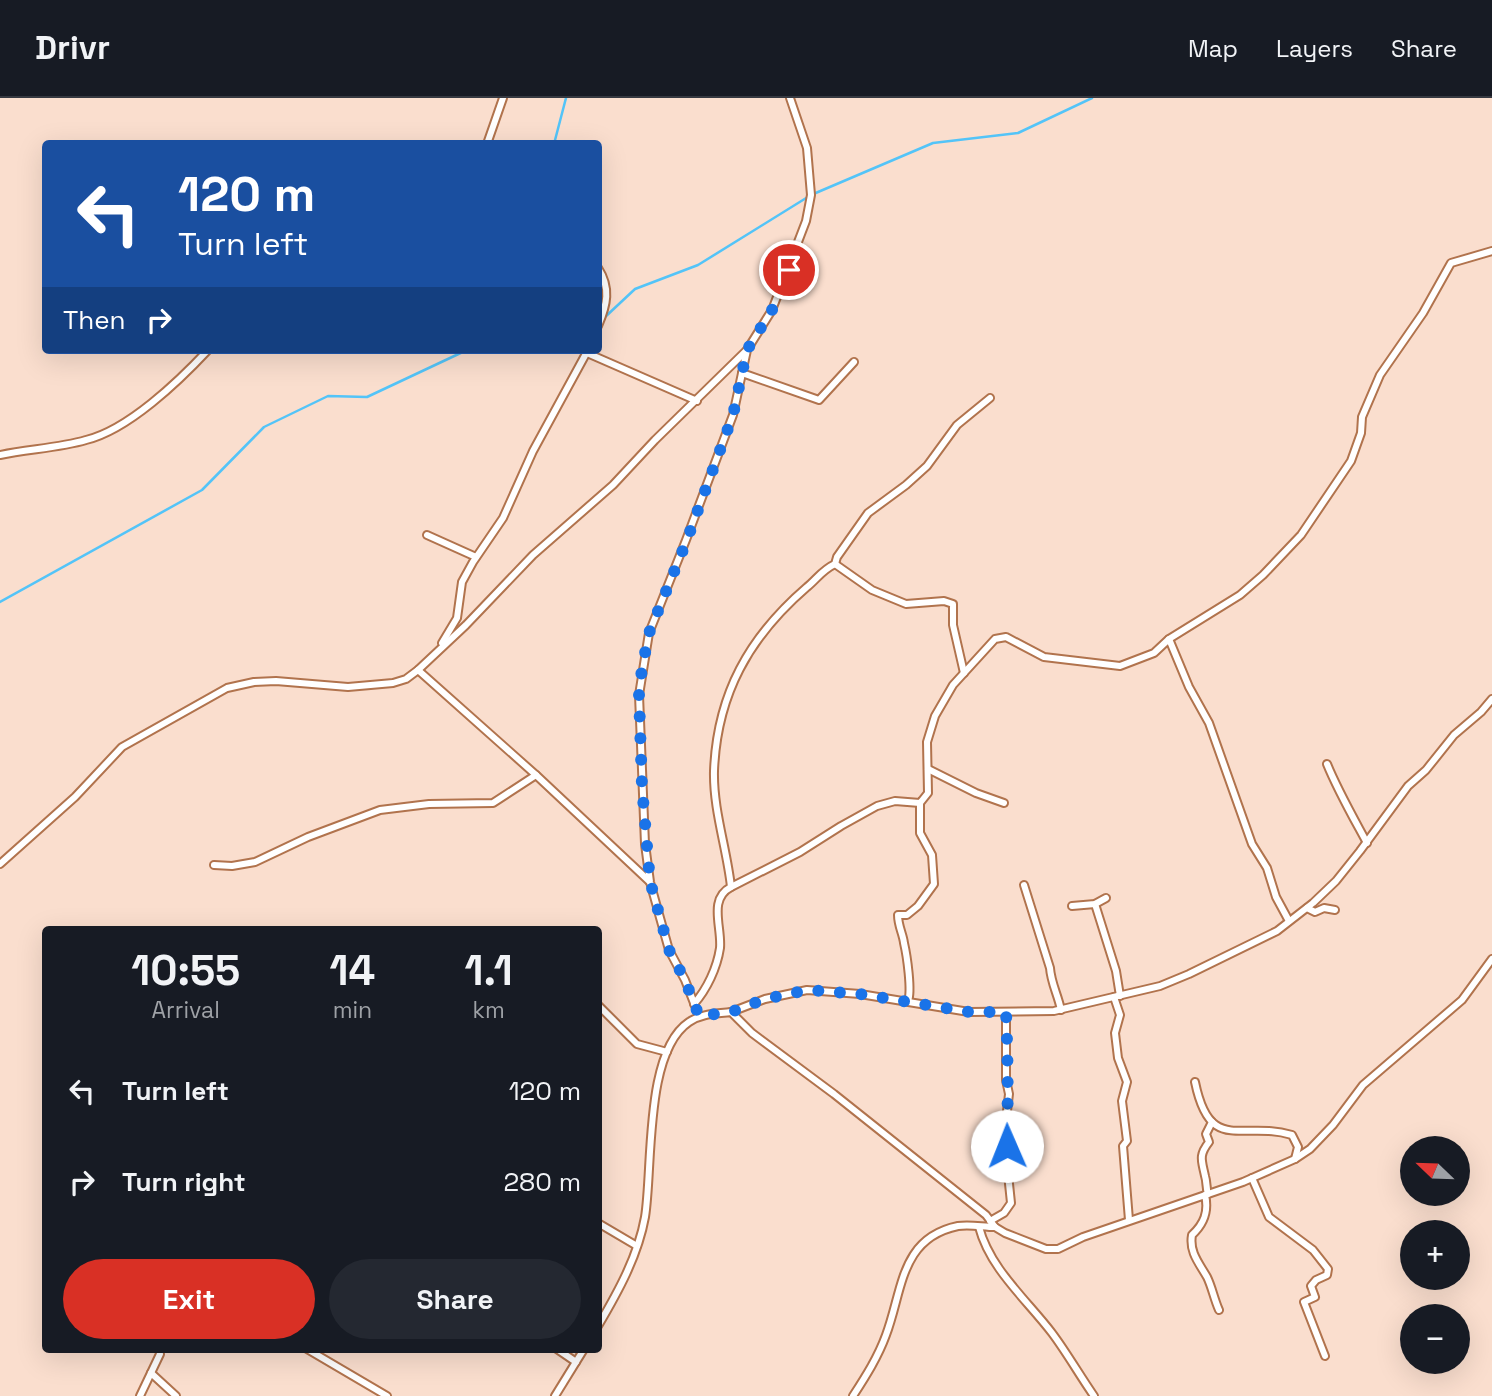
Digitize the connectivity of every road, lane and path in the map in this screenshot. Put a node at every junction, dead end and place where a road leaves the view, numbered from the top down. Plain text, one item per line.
1 (503, 98) edge
2 (790, 98) edge
3 (488, 140) edge
4 (1492, 251) edge
5 (602, 274) edge
6 (602, 313) edge
7 (747, 350) junction
8 (204, 354) edge
9 (585, 354) edge
10 (594, 354) edge
11 (854, 362) dead end
12 (741, 373) junction
13 (990, 398) dead end
14 (697, 401) junction
15 (0, 455) edge
16 (427, 535) dead end
17 (476, 557) junction
18 (835, 564) junction
19 (1169, 639) junction
20 (421, 668) junction
21 (964, 673) junction
22 (1492, 699) edge
23 (1327, 764) dead end
24 (928, 769) junction
25 (536, 775) junction
26 (920, 803) junction
27 (1004, 803) dead end
28 (1367, 843) junction
29 (0, 864) edge
30 (214, 865) dead end
31 (650, 881) junction
32 (1024, 886) dead end
33 (731, 887) junction
34 (1106, 898) dead end
35 (1096, 904) junction
36 (1072, 906) dead end
37 (1307, 908) junction
38 (1335, 910) dead end
39 (1289, 921) junction
40 (1492, 959) edge
41 (1117, 996) junction
42 (908, 1001) junction
43 (694, 1004) junction
44 (602, 1009) edge
45 (1060, 1010) junction
46 (731, 1012) junction
47 (1006, 1012) junction
48 (699, 1016) junction
49 (667, 1052) junction
50 (1195, 1082) dead end
51 (1212, 1122) junction
52 (1295, 1160) junction
53 (1252, 1178) junction
54 (1207, 1195) junction
55 (1129, 1220) junction
56 (993, 1224) junction
57 (602, 1225) edge
58 (979, 1227) junction
59 (637, 1246) junction
60 (1219, 1310) dead end
61 (602, 1319) edge
62 (159, 1353) edge
63 (314, 1353) edge
64 (563, 1353) edge
65 (582, 1353) edge
66 (1325, 1356) dead end
67 (576, 1362) junction
68 (151, 1373) junction
69 (140, 1396) edge
70 (176, 1396) edge
71 (387, 1396) edge
72 (555, 1396) edge
73 (853, 1396) edge
74 (1094, 1396) edge

1 - 3 street
2 - 7 street
4 - 19 street
5 - 6 street
7 - 12 street
7 - 14 street
8 - 15 street
9 - 17 street
10 - 14 street
11 - 12 street
12 - 31 street
13 - 18 street
14 - 20 street
16 - 17 street
17 - 20 street
18 - 21 street
18 - 33 street
19 - 21 street
19 - 39 street
20 - 25 street
20 - 29 street
21 - 24 street
22 - 28 street
23 - 28 street
24 - 26 street
24 - 27 street
25 - 30 street
25 - 31 street
26 - 33 street
26 - 42 street
28 - 37 street
31 - 43 street
32 - 45 street
33 - 43 street
34 - 35 street
35 - 36 street
35 - 41 street
37 - 38 street
37 - 39 street
39 - 41 street
40 - 52 street
41 - 45 street
41 - 55 street
42 - 46 street
42 - 47 street
43 - 48 street
44 - 49 street
45 - 47 street
46 - 48 street
46 - 56 street
47 - 56 street
48 - 49 street
49 - 59 street
50 - 51 street
51 - 52 street
51 - 54 street
52 - 53 street
53 - 54 street
53 - 66 street
54 - 55 street
54 - 60 street
55 - 56 street
56 - 58 street
57 - 59 street
58 - 73 street
58 - 74 street
59 - 61 street
62 - 68 street
63 - 71 street
64 - 67 street
65 - 67 street
67 - 72 street
68 - 69 street
68 - 70 street

